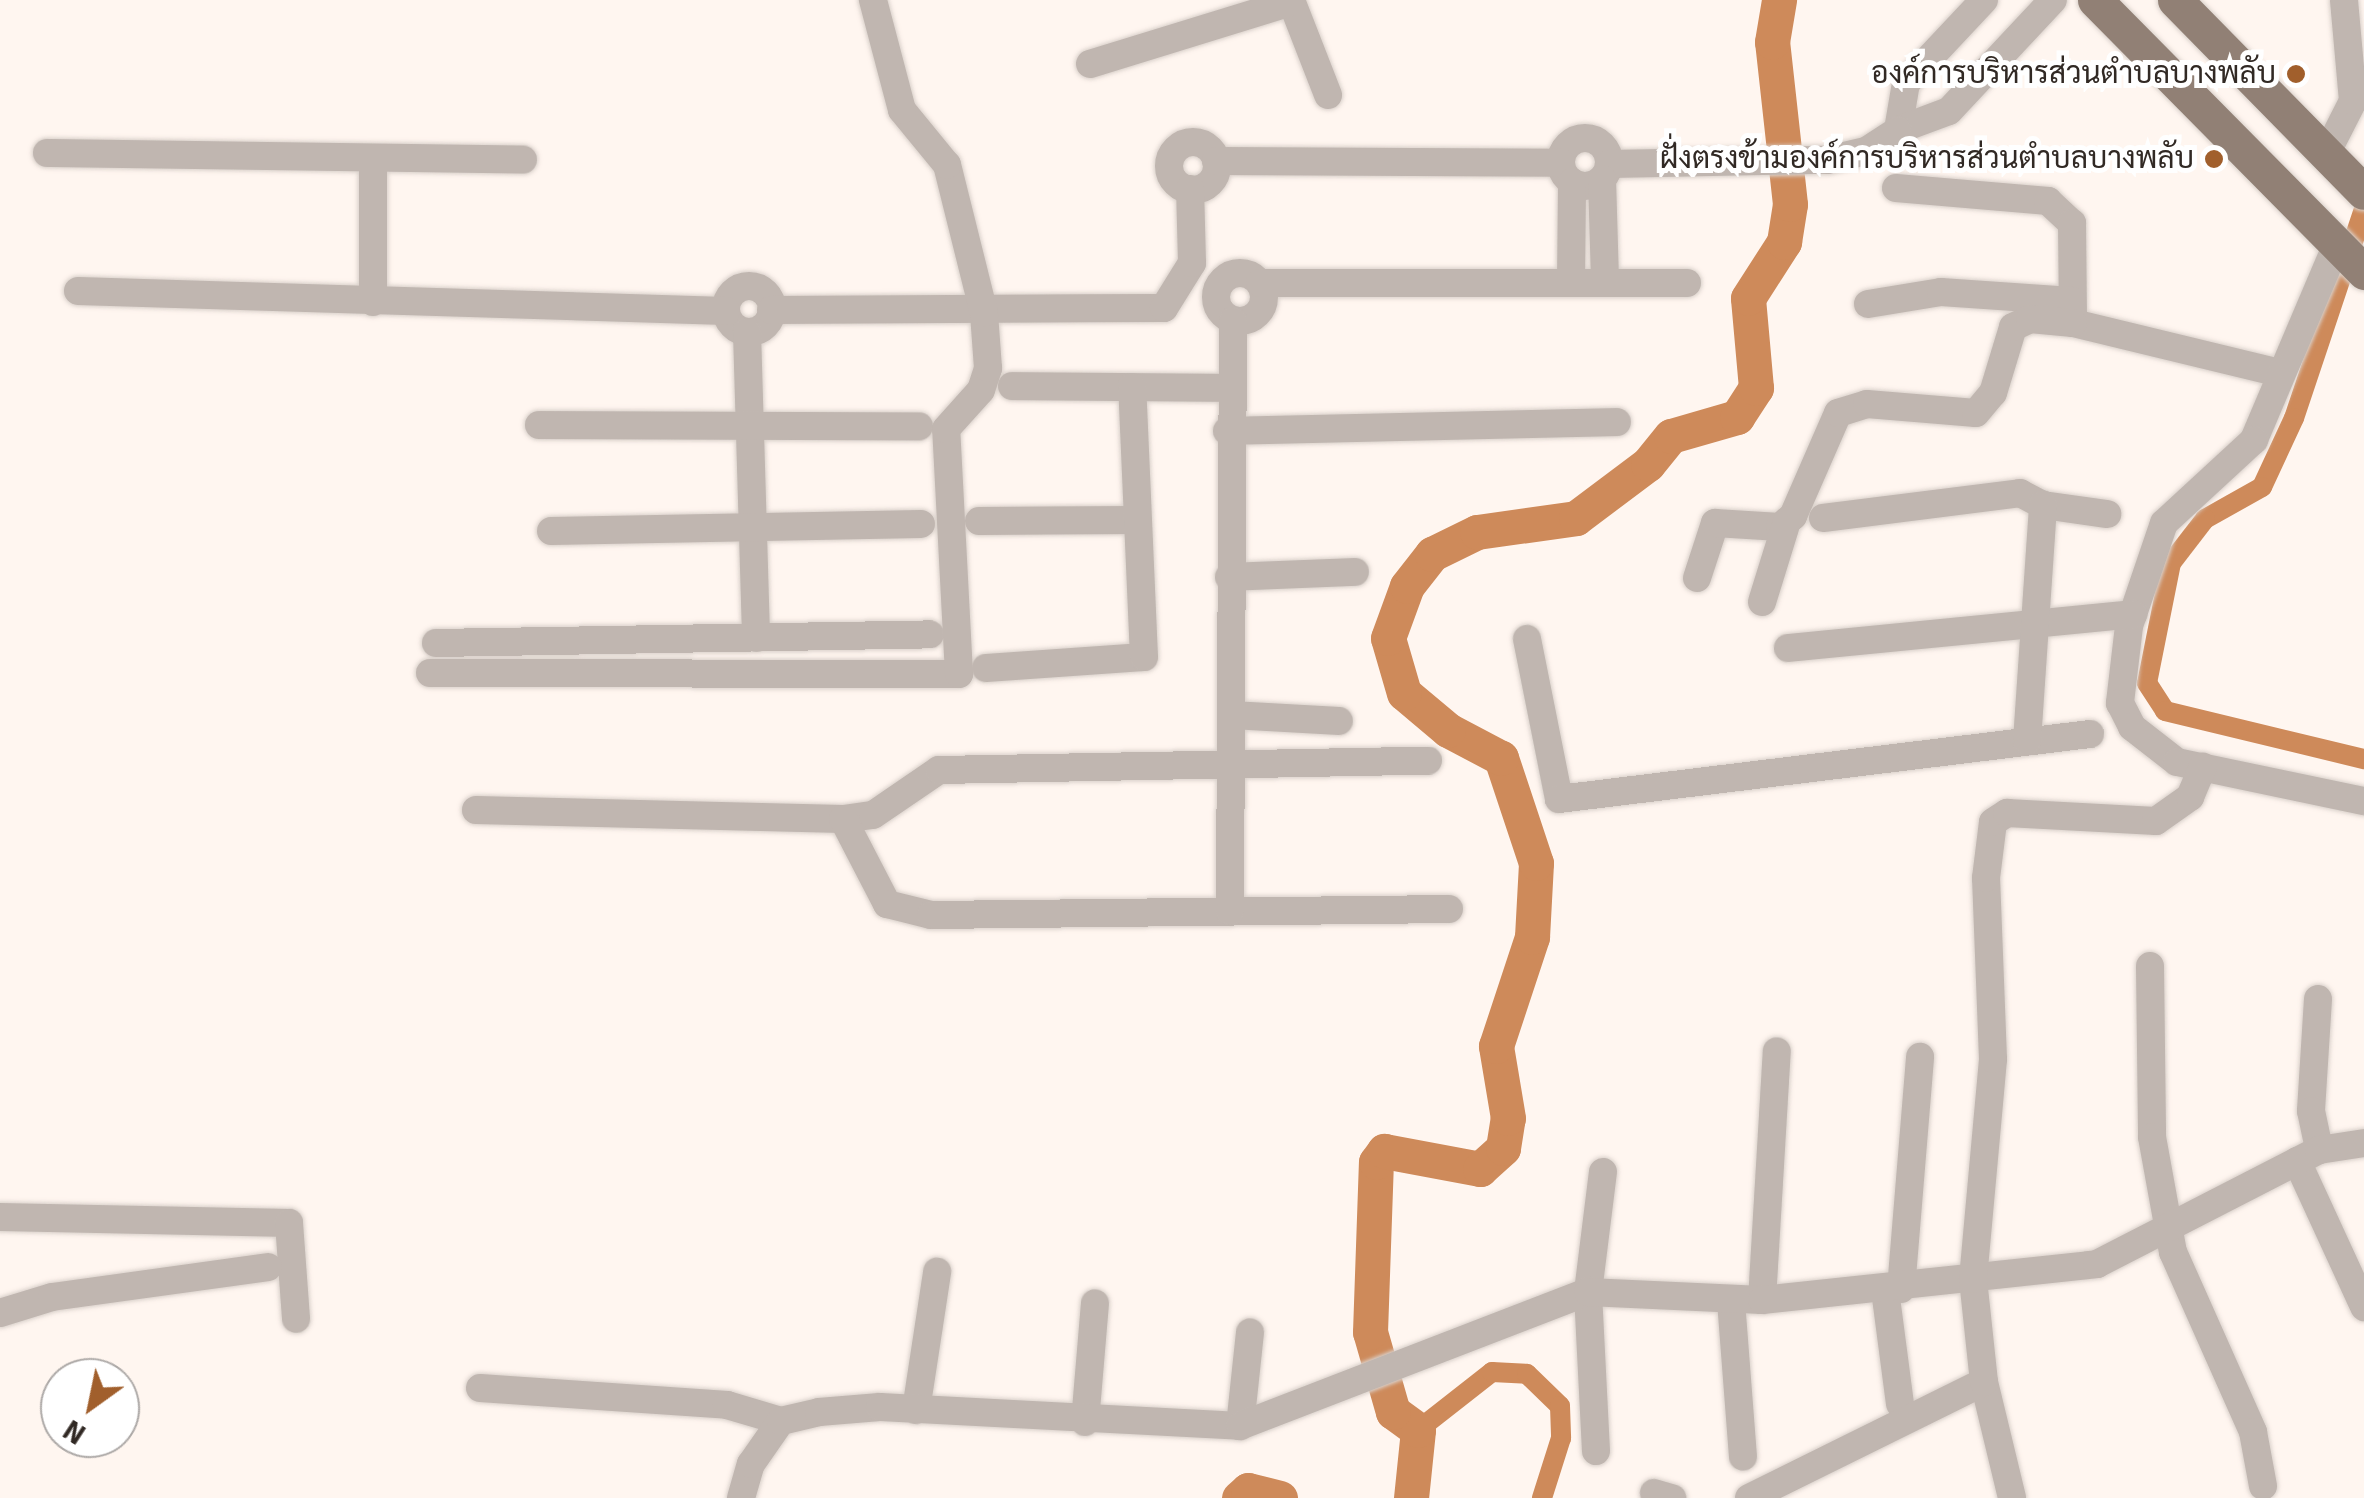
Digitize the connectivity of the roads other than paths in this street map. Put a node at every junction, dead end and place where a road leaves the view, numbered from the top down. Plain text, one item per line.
1 (873, 0) edge
2 (1984, 0) edge
3 (2053, 0) edge
4 (2095, 0) edge
5 (2175, 0) edge
6 (2344, 0) edge
7 (1292, 1) edge
8 (1090, 64) dead end
9 (1328, 96) dead end
10 (1898, 130) junction
11 (2327, 152) junction
12 (46, 154) dead end
13 (374, 160) junction
14 (523, 160) dead end
15 (1216, 161) junction
16 (1605, 171) junction
17 (1566, 173) junction
18 (1896, 188) dead end
19 (1190, 189) junction
20 (2362, 191) edge
21 (2350, 258) edge
22 (1571, 282) junction
23 (1606, 282) junction
24 (1687, 282) dead end
25 (1260, 284) junction
26 (78, 291) dead end
27 (373, 302) junction
28 (1868, 304) dead end
29 (771, 310) junction
30 (726, 311) junction
31 (2073, 312) junction
32 (984, 313) junction
33 (1232, 321) junction
34 (747, 332) junction
35 (2280, 373) junction
36 (1012, 386) dead end
37 (1132, 387) junction
38 (1228, 388) junction
39 (1617, 422) dead end
40 (539, 425) dead end
41 (750, 426) junction
42 (919, 426) dead end
43 (1227, 431) junction
44 (2044, 505) junction
45 (2107, 514) dead end
46 (1822, 518) dead end
47 (1136, 520) junction
48 (979, 521) dead end
49 (1788, 521) junction
50 (921, 524) dead end
51 (753, 528) junction
52 (551, 532) dead end
53 (1354, 572) dead end
54 (1229, 577) junction
55 (1697, 578) dead end
56 (1762, 602) dead end
57 (2132, 614) junction
58 (2035, 624) junction
59 (930, 634) dead end
60 (756, 638) junction
61 (1527, 638) dead end
62 (436, 644) dead end
63 (1788, 648) dead end
64 (986, 668) dead end
65 (430, 673) dead end
66 (1232, 715) junction
67 (1338, 721) dead end
68 (2090, 734) dead end
69 (2027, 740) junction
70 (1233, 760) junction
71 (1428, 761) dead end
72 (2203, 767) junction
73 (2364, 800) edge
74 (476, 810) dead end
75 (843, 820) junction
76 (1450, 908) dead end
77 (1230, 911) junction
78 (2150, 966) dead end
79 (2318, 999) dead end
80 (1777, 1051) dead end
81 (1920, 1058) dead end
82 (2364, 1143) edge
83 (2308, 1156) junction
84 (1603, 1172) dead end
85 (0, 1217) edge
86 (2168, 1227) junction
87 (268, 1266) dead end
88 (936, 1272) dead end
89 (1973, 1279) junction
90 (1893, 1289) junction
91 (1588, 1292) junction
92 (1731, 1300) junction
93 (1762, 1300) junction
94 (1095, 1303) dead end
95 (2364, 1307) edge
96 (0, 1313) edge
97 (296, 1319) dead end
98 (1250, 1333) dead end
99 (1984, 1382) junction
100 (480, 1388) dead end
101 (1900, 1404) dead end
102 (916, 1410) junction
103 (781, 1421) junction
104 (1085, 1422) junction
105 (1240, 1426) junction
106 (1596, 1450) dead end
107 (1743, 1457) dead end
108 (2264, 1486) dead end
109 (741, 1498) edge
110 (1750, 1498) edge
111 (2012, 1498) edge

1 - 32 street
2 - 10 street
3 - 10 street
4 - 21 main road
5 - 11 main road
6 - 11 street
7 - 8 street
7 - 9 street
10 - 16 street
11 - 20 main road
12 - 13 street
13 - 14 street
13 - 27 street
15 - 17 street
15 - 19 street
15 - 19 street
16 - 17 street
16 - 17 street
16 - 23 street
17 - 22 street
18 - 31 street
19 - 32 street
21 - 35 street
22 - 23 street
22 - 25 street
23 - 24 street
25 - 33 street
25 - 33 street
26 - 27 street
27 - 30 street
28 - 31 street
29 - 30 street
29 - 32 street
29 - 34 street
30 - 34 street
31 - 35 street
31 - 49 street
32 - 65 street
33 - 38 street
34 - 41 street
35 - 57 street
36 - 37 street
37 - 38 street
37 - 47 street
38 - 43 street
39 - 43 street
40 - 41 street
41 - 42 street
41 - 51 street
43 - 54 street
44 - 45 street
44 - 46 street
44 - 58 street
47 - 48 street
47 - 64 street
49 - 55 street
49 - 56 street
50 - 51 street
51 - 52 street
51 - 60 street
53 - 54 street
54 - 66 street
57 - 58 street
57 - 72 street
58 - 63 street
58 - 69 street
59 - 60 street
60 - 62 street
61 - 69 street
66 - 67 street
66 - 70 street
68 - 69 street
70 - 71 street
70 - 75 street
70 - 77 street
72 - 73 street
72 - 89 street
74 - 75 street
75 - 77 street
76 - 77 street
78 - 86 street
79 - 83 street
80 - 93 street
81 - 90 street
82 - 83 street
83 - 86 street
83 - 95 street
84 - 91 street
85 - 97 street
86 - 89 street
86 - 108 street
87 - 96 street
88 - 102 street
89 - 90 street
89 - 99 street
90 - 93 street
90 - 101 street
91 - 92 street
91 - 105 street
91 - 106 street
92 - 93 street
92 - 107 street
94 - 104 street
98 - 105 street
99 - 110 street
99 - 111 street
100 - 103 street
102 - 103 street
102 - 104 street
103 - 109 street
104 - 105 street

